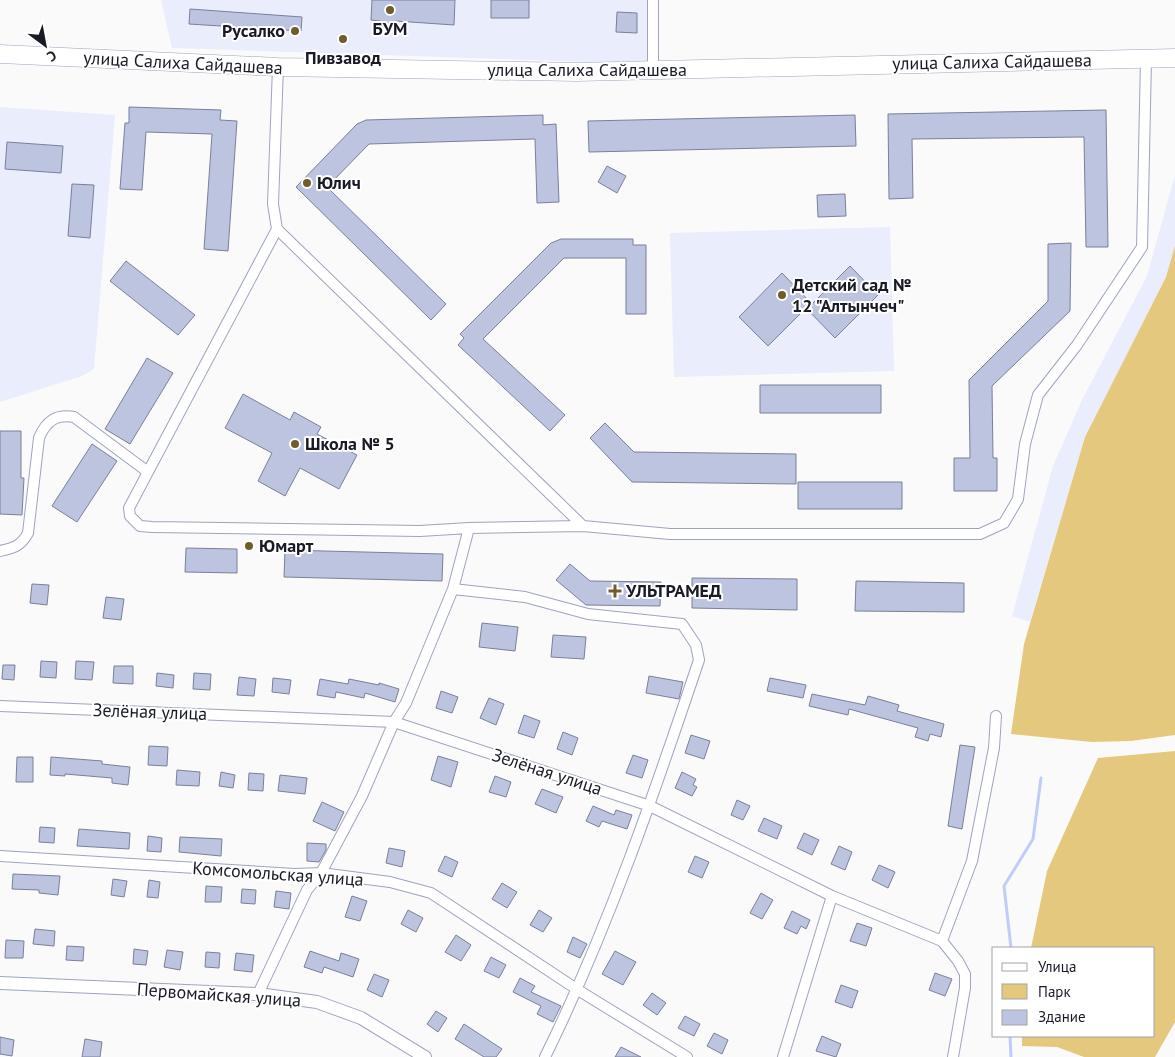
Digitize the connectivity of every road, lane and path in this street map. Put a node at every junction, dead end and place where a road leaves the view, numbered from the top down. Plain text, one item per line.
1 (653, 0) edge
2 (0, 54) edge
3 (1175, 58) edge
4 (1146, 59) junction
5 (278, 67) junction
6 (653, 71) junction
7 (277, 229) junction
8 (148, 472) junction
9 (583, 526) junction
10 (469, 528) junction
11 (0, 551) edge
12 (453, 589) junction
13 (0, 706) edge
14 (996, 716) dead end
15 (394, 722) junction
16 (650, 806) junction
17 (0, 856) edge
18 (321, 872) junction
19 (832, 896) junction
20 (942, 941) junction
21 (0, 982) edge
22 (578, 990) junction
23 (258, 994) junction
24 (425, 1057) edge
25 (545, 1057) edge
26 (687, 1057) edge
27 (783, 1057) edge
28 (953, 1057) edge

1 - 6 street
2 - 5 highway, улица Салиха Сайдашева
3 - 4 highway, улица Салиха Сайдашева
4 - 6 highway, улица Салиха Сайдашева
4 - 9 street
5 - 6 highway, улица Салиха Сайдашева
5 - 7 street
7 - 8 street
7 - 9 street
8 - 10 street
8 - 11 street
9 - 10 street
10 - 12 street
12 - 15 street
12 - 16 street
13 - 15 street, Зелёная улица
14 - 20 street
15 - 16 street, Зелёная улица
15 - 18 street
16 - 19 street, Зелёная улица
16 - 22 street
17 - 18 street, Комсомольская улица
18 - 22 street, Комсомольская улица
18 - 23 street
19 - 20 street, Зелёная улица
19 - 27 street
20 - 28 street, Зелёная улица
21 - 23 street, Первомайская улица
22 - 25 street
22 - 26 street, Комсомольская улица
23 - 24 street, Первомайская улица

